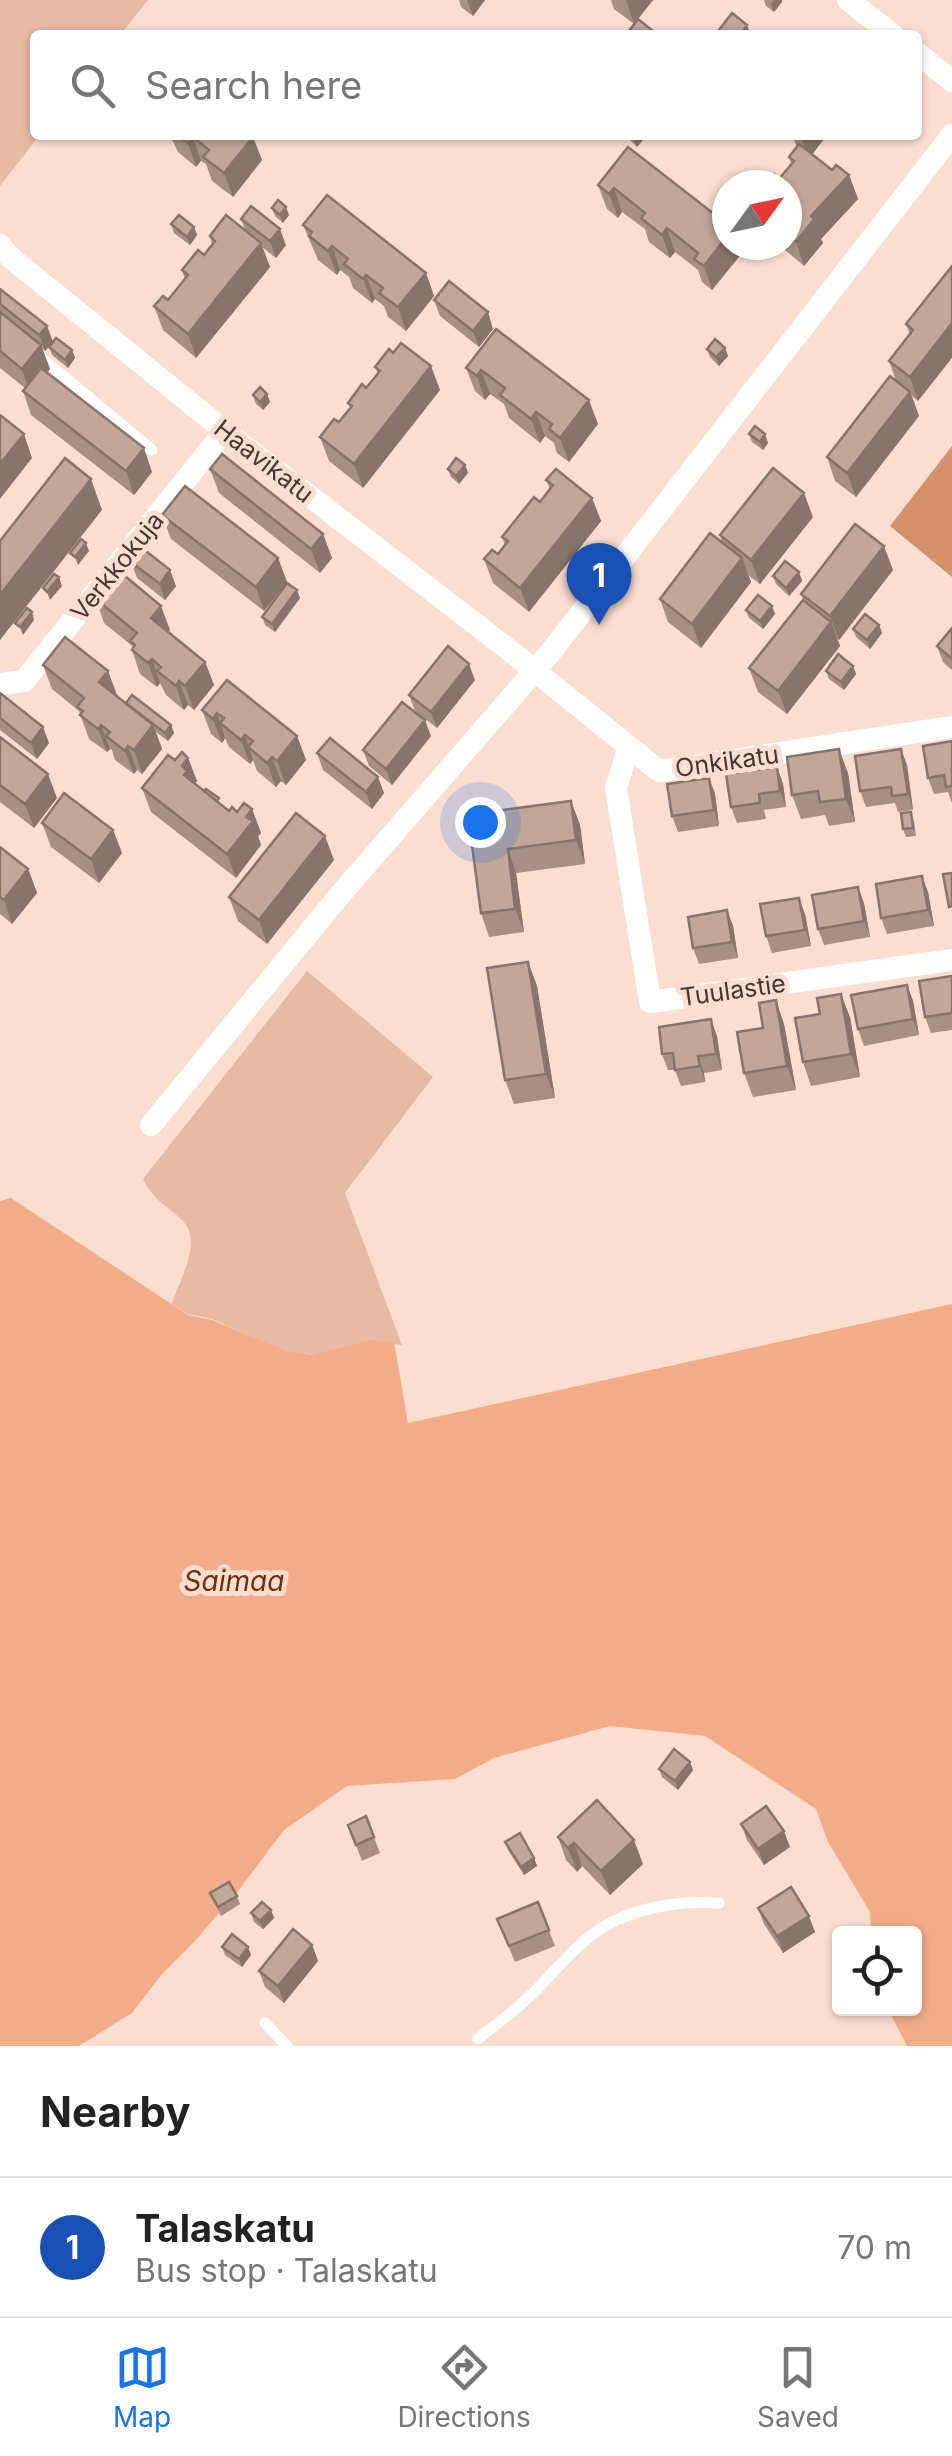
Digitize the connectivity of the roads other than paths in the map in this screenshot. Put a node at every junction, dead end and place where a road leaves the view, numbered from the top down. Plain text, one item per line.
1 (848, 0) edge
2 (887, 30) edge
3 (922, 58) edge
4 (952, 81) edge
5 (952, 135) edge
6 (0, 245) edge
7 (30, 348) edge
8 (225, 431) junction
9 (152, 450) dead end
10 (534, 672) junction
11 (0, 684) edge
12 (952, 727) edge
13 (628, 749) junction
14 (952, 960) edge
15 (151, 1125) dead end
16 (719, 1903) dead end
17 (266, 2023) dead end
18 (475, 2043) edge
19 (288, 2046) edge

1 - 2 street
3 - 4 street
5 - 10 street
6 - 8 street, Haavikatu
7 - 9 lane
8 - 10 street, Haavikatu
8 - 11 street, Verkkokuja
10 - 13 street, Onkikatu
10 - 15 street
12 - 13 street, Onkikatu
13 - 14 street, Tuulastie
16 - 18 lane
17 - 19 lane

